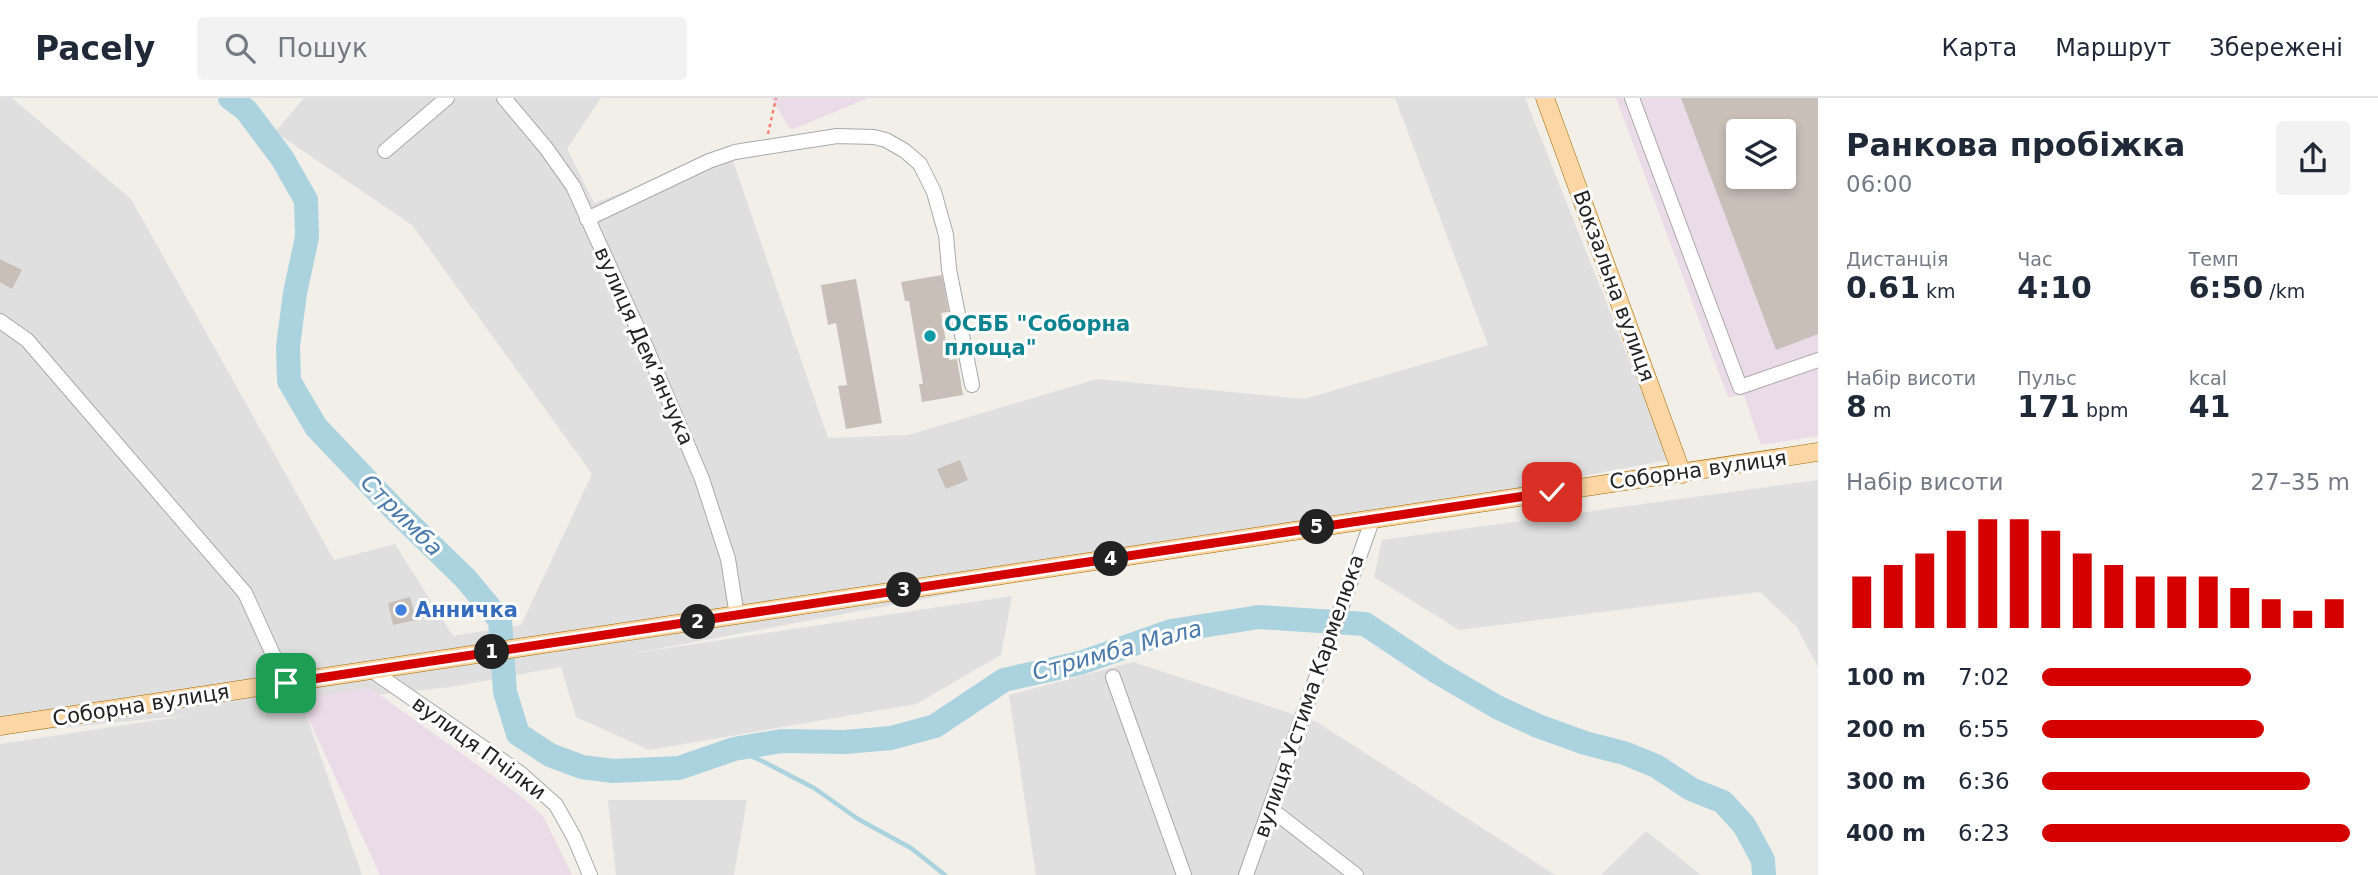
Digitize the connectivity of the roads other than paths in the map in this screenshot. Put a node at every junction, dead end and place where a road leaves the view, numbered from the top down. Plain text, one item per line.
1 (447, 98) edge
2 (504, 98) edge
3 (1545, 98) edge
4 (1632, 98) edge
5 (385, 151) dead end
6 (587, 219) junction
7 (0, 321) edge
8 (1818, 360) edge
9 (972, 385) dead end
10 (1818, 452) edge
11 (1682, 474) junction
12 (1373, 518) junction
13 (737, 616) junction
14 (371, 670) junction
15 (1113, 677) dead end
16 (286, 683) junction
17 (0, 726) edge
18 (1271, 809) junction
19 (590, 875) edge
20 (1184, 875) edge
21 (1247, 875) edge
22 (1356, 875) edge

1 - 5 street
2 - 6 street, вулиця Демʼянчука
3 - 11 main road, Вокзальна вулиця
4 - 8 street
6 - 9 street
6 - 13 street, вулиця Демʼянчука
7 - 16 street
10 - 11 main road, Соборна вулиця
11 - 12 main road, Соборна вулиця
12 - 13 main road, Соборна вулиця
12 - 18 street, вулиця Устима Кармелюка
13 - 14 main road, Соборна вулиця
14 - 16 main road, Соборна вулиця
14 - 19 street, вулиця Пчілки
15 - 20 street
16 - 17 main road, Соборна вулиця
18 - 21 street, вулиця Устима Кармелюка
18 - 22 street

